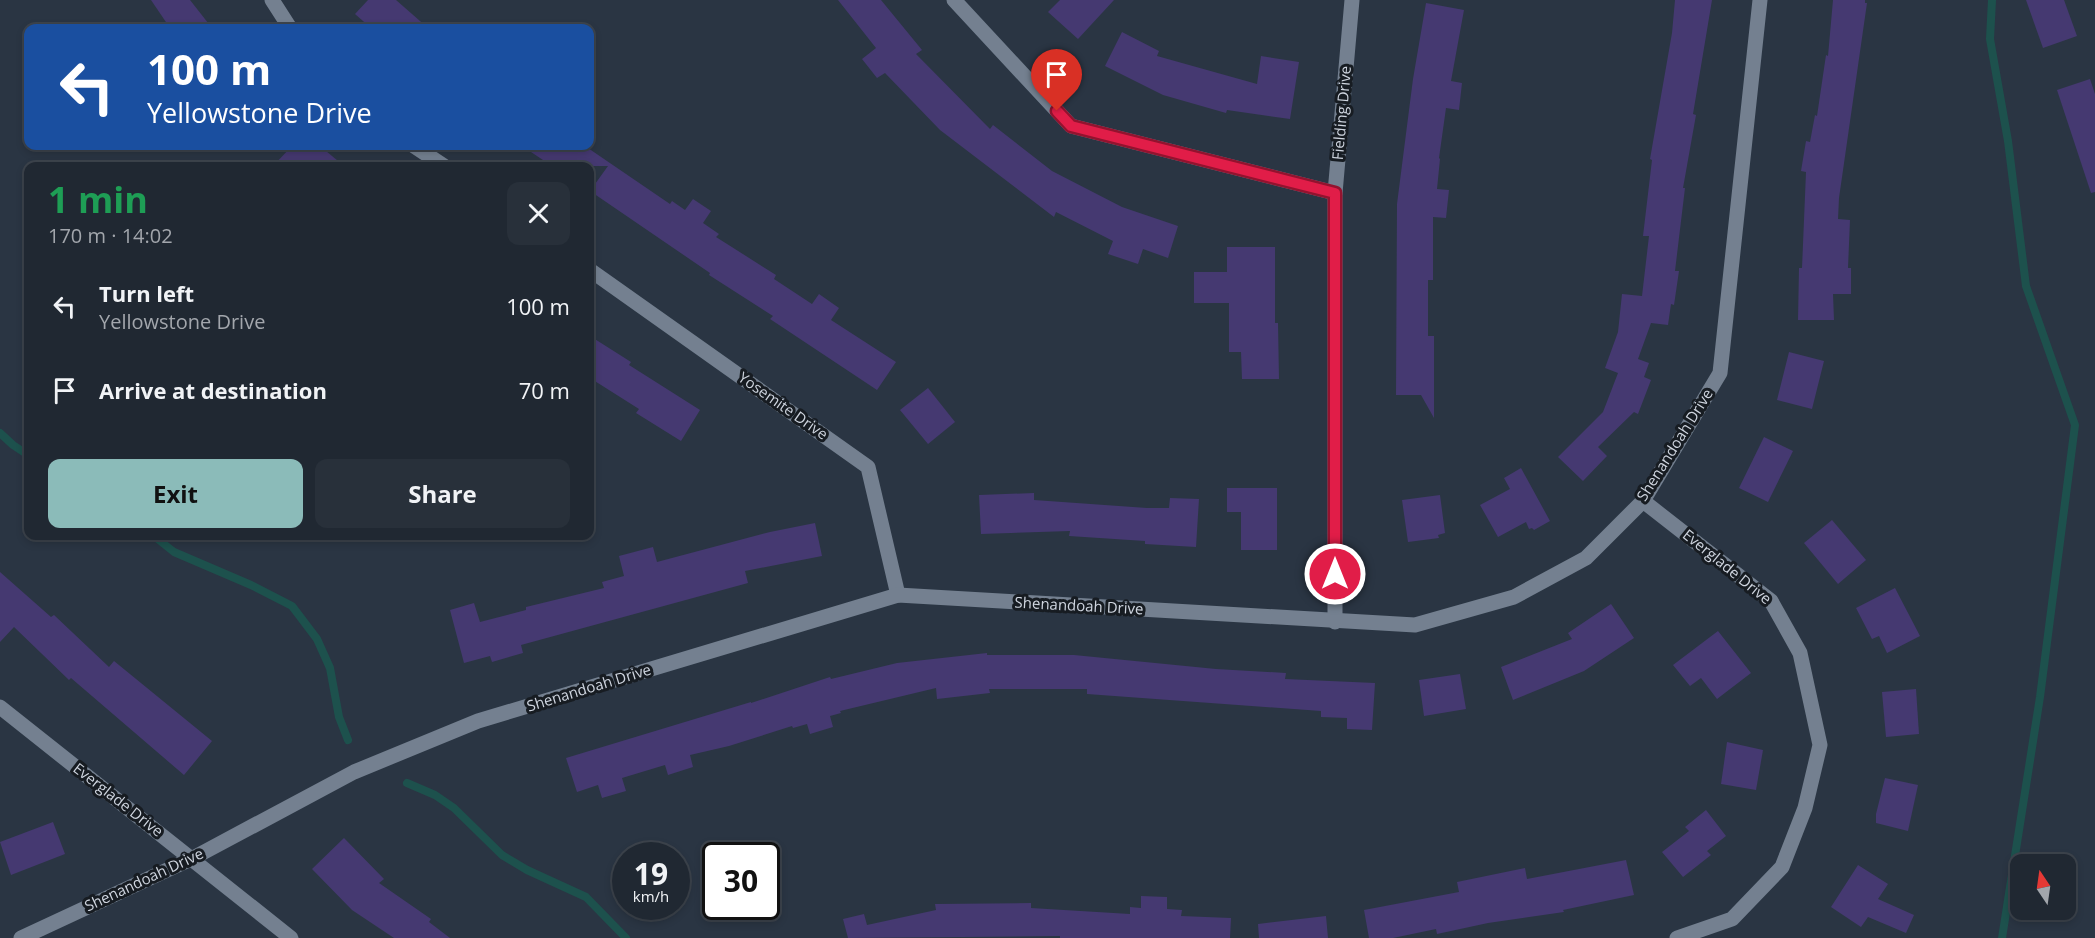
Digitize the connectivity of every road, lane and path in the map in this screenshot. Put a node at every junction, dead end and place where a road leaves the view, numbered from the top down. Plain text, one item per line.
1 (272, 0) edge
2 (954, 0) edge
3 (1352, 0) edge
4 (1760, 0) edge
5 (287, 24) edge
6 (420, 150) edge
7 (438, 162) edge
8 (1335, 193) junction
9 (594, 273) edge
10 (1643, 501) junction
11 (898, 595) junction
12 (1335, 622) junction
13 (0, 708) edge
14 (193, 858) junction
15 (21, 938) edge
16 (291, 938) edge
17 (1677, 938) edge

1 - 5 street
2 - 8 street
3 - 8 street, Fielding Drive
4 - 10 street, Shenandoah Drive
6 - 7 street
8 - 12 street, Fielding Drive
9 - 11 street, Yosemite Drive
10 - 12 street, Shenandoah Drive
10 - 17 street, Everglade Drive
11 - 12 street, Shenandoah Drive
11 - 14 street, Shenandoah Drive
13 - 14 street, Everglade Drive
14 - 15 street, Shenandoah Drive
14 - 16 street, Everglade Drive

